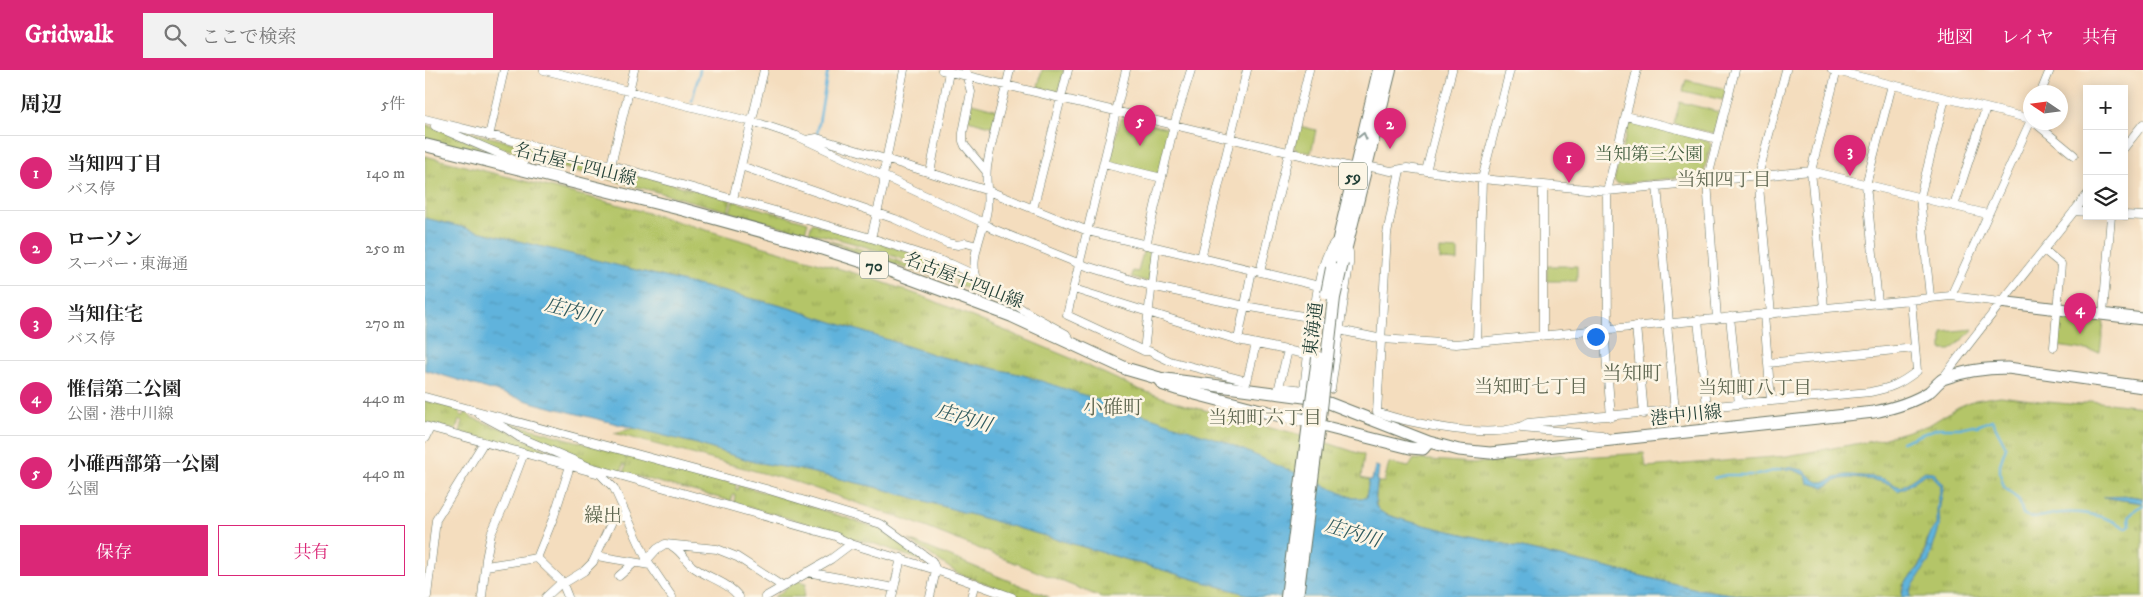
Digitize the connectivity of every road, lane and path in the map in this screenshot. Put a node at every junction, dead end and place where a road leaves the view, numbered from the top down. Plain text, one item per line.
1 (504, 70) edge
2 (543, 70) edge
3 (634, 70) edge
4 (764, 70) edge
5 (904, 70) edge
6 (1010, 70) edge
7 (1068, 70) edge
8 (1126, 70) edge
9 (1191, 70) edge
10 (1247, 70) edge
11 (1309, 70) edge
12 (1379, 70) edge
13 (1390, 70) edge
14 (1452, 70) edge
15 (1510, 70) edge
16 (1637, 70) edge
17 (1735, 70) edge
18 (1786, 70) edge
19 (1835, 70) edge
20 (2050, 70) edge
21 (946, 71) edge
22 (966, 73) edge
23 (1007, 85) junction
24 (1892, 85) junction
25 (2044, 85) edge
26 (629, 91) junction
27 (1061, 98) junction
28 (1945, 98) junction
29 (1986, 108) junction
30 (1116, 111) junction
31 (1626, 116) junction
32 (2023, 118) edge
33 (425, 120) edge
34 (751, 122) junction
35 (2143, 124) edge
36 (1174, 125) junction
37 (2026, 130) edge
38 (2044, 130) edge
39 (489, 136) junction
40 (1231, 138) junction
41 (1718, 139) junction
42 (806, 140) junction
43 (2128, 143) edge
44 (425, 145) edge
45 (1289, 153) junction
46 (2074, 155) dead end
47 (887, 158) junction
48 (1104, 164) junction
49 (611, 165) junction
50 (741, 166) junction
51 (1360, 167) junction
52 (1401, 170) junction
53 (987, 171) junction
54 (1427, 171) junction
55 (1811, 171) junction
56 (536, 172) junction
57 (930, 172) junction
58 (883, 176) junction
59 (1757, 176) junction
60 (1162, 178) junction
61 (1482, 179) junction
62 (1707, 181) junction
63 (1866, 184) junction
64 (1543, 185) junction
65 (1657, 186) junction
66 (1607, 190) junction
67 (989, 191) junction
68 (1920, 197) junction
69 (733, 199) junction
70 (2083, 200) edge
71 (1954, 206) junction
72 (1033, 209) junction
73 (2075, 211) junction
74 (2083, 212) edge
75 (877, 214) junction
76 (1987, 214) junction
77 (2128, 215) edge
78 (2143, 216) edge
79 (2111, 220) edge
80 (985, 223) junction
81 (1087, 231) junction
82 (871, 238) junction
83 (1344, 238) junction
84 (1145, 245) junction
85 (977, 246) junction
86 (1156, 248) junction
87 (2044, 250) junction
88 (1201, 258) junction
89 (1080, 264) junction
90 (1256, 271) junction
91 (975, 275) junction
92 (1151, 286) junction
93 (1319, 286) junction
94 (1074, 289) junction
95 (1951, 296) junction
96 (1930, 297) junction
97 (1911, 300) junction
98 (2001, 302) junction
99 (1878, 303) junction
100 (1245, 306) junction
101 (1823, 308) junction
102 (2057, 309) junction
103 (1148, 312) junction
104 (1768, 314) junction
105 (2103, 314) junction
106 (1731, 317) junction
107 (1314, 318) junction
108 (1717, 319) junction
109 (2143, 319) edge
110 (1698, 320) junction
111 (1668, 323) junction
112 (1636, 326) junction
113 (1606, 329) junction
114 (1339, 330) junction
115 (1543, 335) junction
116 (1382, 339) junction
117 (1238, 340) junction
118 (1477, 342) junction
119 (1072, 343) junction
120 (1256, 344) junction
121 (2054, 347) dead end
122 (1915, 348) junction
123 (1288, 350) junction
124 (1144, 351) junction
125 (1308, 354) junction
126 (1768, 363) junction
127 (1158, 378) junction
128 (1942, 380) junction
129 (2143, 380) edge
130 (1305, 385) junction
131 (2127, 385) junction
132 (2143, 387) edge
133 (425, 397) edge
134 (1771, 401) junction
135 (1739, 404) junction
136 (1707, 408) junction
137 (476, 411) junction
138 (1675, 411) junction
139 (1644, 414) junction
140 (1611, 417) junction
141 (1314, 423) junction
142 (428, 427) edge
143 (1521, 428) junction
144 (425, 438) edge
145 (1613, 440) junction
146 (484, 442) junction
147 (1429, 442) junction
148 (524, 453) junction
149 (570, 466) junction
150 (587, 466) junction
151 (595, 472) junction
152 (621, 476) junction
153 (614, 488) junction
154 (627, 517) junction
155 (668, 544) junction
156 (851, 544) junction
157 (597, 556) junction
158 (537, 558) junction
159 (901, 558) junction
160 (648, 562) junction
161 (634, 563) junction
162 (486, 566) junction
163 (936, 570) junction
164 (807, 572) junction
165 (619, 576) dead end
166 (562, 582) junction
167 (975, 583) junction
168 (782, 586) junction
169 (894, 588) junction
170 (426, 595) edge
171 (436, 597) edge
172 (482, 597) edge
173 (546, 597) edge
174 (568, 597) edge
175 (673, 597) edge
176 (739, 597) edge
177 (765, 597) edge
178 (891, 597) edge
179 (930, 597) edge
180 (971, 597) edge
181 (1012, 597) edge
182 (1287, 597) edge
183 (1297, 597) edge

1 - 39 street
2 - 26 street
3 - 26 street
4 - 34 street
5 - 47 street
6 - 23 street
7 - 27 street
8 - 30 street
9 - 36 street
10 - 40 street
11 - 45 street
51 -> 12 main road, 東海通 / 59
13 - 51 main road, 東海通 / 59
14 - 54 street
15 - 61 street
16 - 31 street
17 - 41 street
18 - 59 street
19 - 24 street
19 - 55 street
20 - 25 street
21 - 22 street
21 - 57 street
22 - 23 street
22 - 53 street
23 - 27 street
23 - 53 street
24 - 28 street
24 - 63 street
26 - 34 street
26 - 49 street
27 - 30 street
27 - 72 street
28 - 29 street
28 - 68 street
29 - 32 street
29 - 71 street
30 - 36 street
30 - 48 street
31 - 41 street
31 - 66 street
33 - 39 street
33 - 56 street
34 - 42 street
34 - 50 street
35 - 43 street
36 - 40 street
36 - 60 street
37 - 76 street
38 - 46 street
39 - 49 street
40 - 45 street
40 - 88 street
41 - 62 street
42 - 47 street
42 - 58 street
44 - 56 main road, 名古屋十四山線 / 70
45 - 51 street
45 - 90 street
47 - 57 street
47 - 58 street
48 - 60 street
48 - 81 street
49 - 69 street
50 - 69 street
50 - 75 street
51 - 52 street
51 - 83 main road, 東海通 / 59
52 - 54 street
52 - 116 street
53 - 67 street
54 - 61 street
55 - 59 street
55 - 63 street
55 - 101 street
56 - 119 main road, 名古屋十四山線 / 70
57 - 67 street
58 - 75 street
58 - 80 street
59 - 62 street
59 - 104 street
60 - 84 street
61 - 64 street
61 - 118 street
62 - 65 street
62 - 108 street
63 - 68 street
63 - 99 street
64 - 66 street
64 - 115 street
65 - 66 street
65 - 111 street
66 - 113 street
67 - 72 street
67 - 80 street
68 - 71 street
68 - 96 street
69 - 82 street
70 - 73 street
71 - 76 street
72 - 81 street
73 - 74 street
73 - 87 street
75 - 82 street
75 - 85 street
76 - 95 street
77 - 78 street
79 - 105 street
80 - 85 street
80 - 89 street
81 - 84 street
81 - 89 street
82 - 91 street
83 - 93 street
83 - 114 street
83 - 141 main road, 東海通 / 59, bridge
84 - 86 street
85 - 91 street
86 - 88 street
86 - 92 street
87 - 98 street
87 - 102 street
88 - 90 street
89 - 92 street
89 - 94 street
90 - 93 street
90 - 100 street
91 - 119 street
92 - 100 street
92 - 103 street
93 - 107 street
94 - 103 street
94 - 124 street
95 - 96 street
95 - 98 street
96 - 97 street
97 - 99 street
97 - 122 street
98 - 102 main road
98 - 128 street
99 - 101 street
100 - 107 street
100 - 117 street
101 - 104 street
102 - 105 main road
102 - 121 street
103 - 117 street
103 - 124 street
104 - 106 street
104 - 126 street
105 - 109 main road
106 - 108 street
106 - 135 street
107 - 114 street
107 - 125 street
108 - 110 street
110 - 111 street
110 - 136 street
111 - 112 street
111 - 138 street
112 - 113 street
112 - 139 street
113 - 115 street
113 - 140 street
114 - 116 street
114 - 130 street
115 - 118 street
116 - 118 street
116 - 143 street
117 - 120 street
119 - 127 main road, 名古屋十四山線 / 70
120 - 123 street
120 - 124 street
122 - 126 street
122 - 134 street
123 - 125 street
123 - 130 street
125 - 130 street
126 - 134 street
127 - 141 main road, 名古屋十四山線 / 70
127 - 147 main road
128 - 131 main road, 港中川線
128 - 145 main road, 港中川線
129 - 131 street
131 - 132 main road, 港中川線
133 - 137 street
134 - 135 street
135 - 136 street
136 - 138 street
137 - 150 street
137 - 163 street
138 - 139 street
139 - 140 street
140 - 143 street
141 - 147 main road, 港中川線
141 - 182 main road, 東海通 / 59
141 - 183 main road, 東海通 / 59
142 - 144 street
142 - 146 street
143 - 145 street
145 - 147 main road, 港中川線
146 - 148 street
146 - 170 street
148 - 149 street
148 - 162 street
149 - 151 street
149 - 158 street
150 - 151 street
150 - 152 street
151 - 153 street
152 - 153 street
152 - 156 street
153 - 154 street
154 - 157 street
154 - 160 street
155 - 160 street
155 - 168 street
155 - 176 street
156 - 159 street
156 - 164 street
157 - 161 street
157 - 166 street
158 - 162 street
158 - 166 street
159 - 163 street
159 - 169 street
160 - 161 street
160 - 175 street
161 - 165 street
162 - 172 street
163 - 167 street
163 - 179 street
164 - 168 street
164 - 169 street
166 - 173 street
166 - 174 street
167 - 180 street
167 - 181 street
168 - 177 street
169 - 178 street
170 - 171 street

